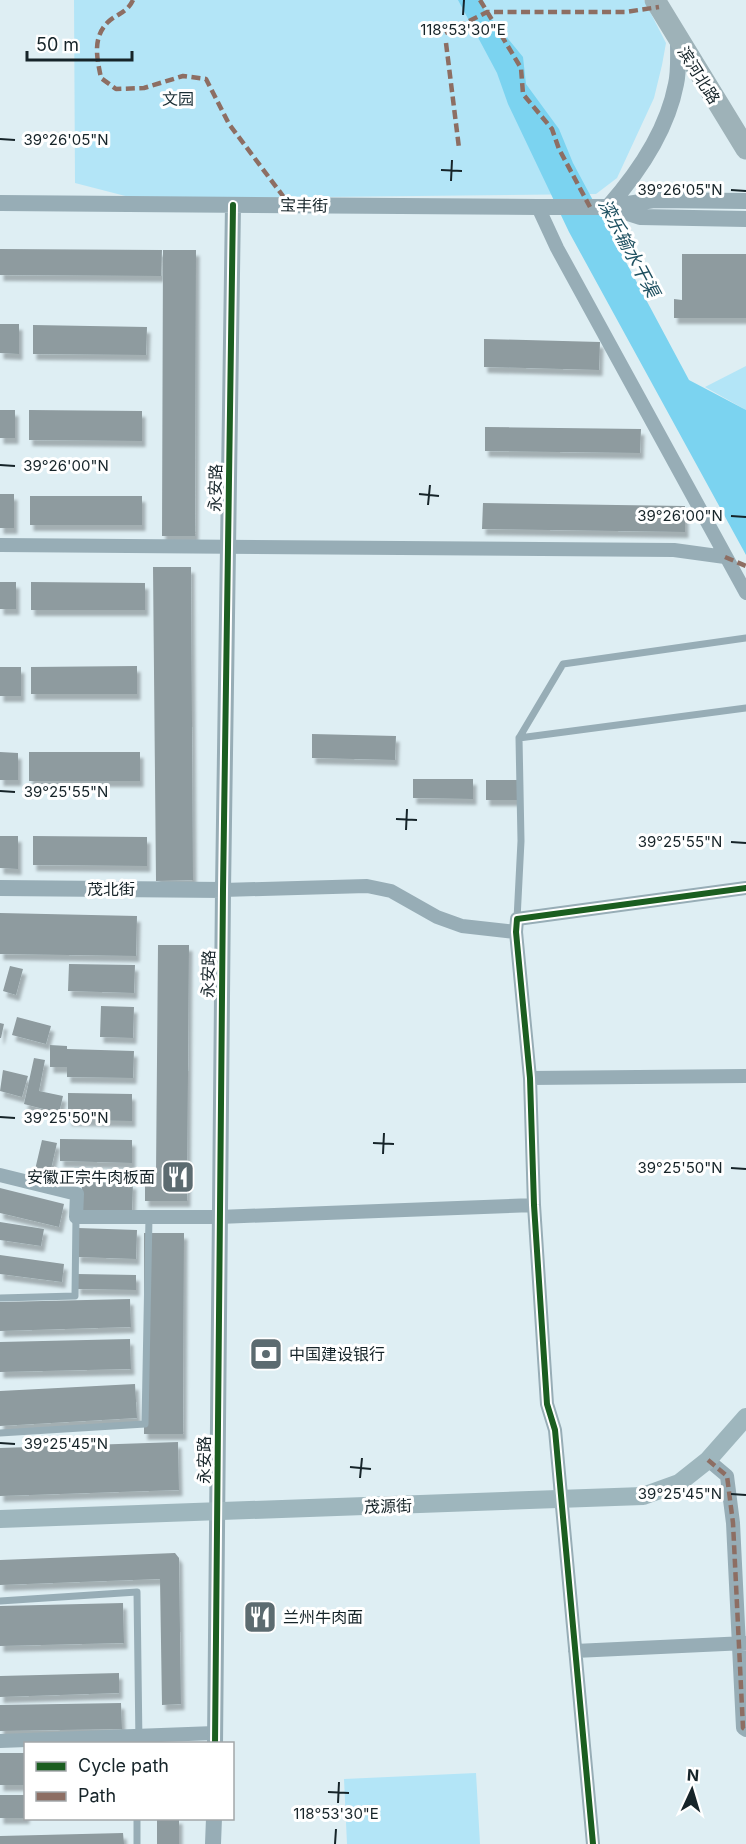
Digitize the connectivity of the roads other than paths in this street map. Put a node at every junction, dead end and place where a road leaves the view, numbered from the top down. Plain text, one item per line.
1 (655, 0) edge
2 (678, 42) junction
3 (746, 149) edge
4 (746, 201) edge
5 (0, 202) edge
6 (233, 204) junction
7 (538, 207) junction
8 (608, 207) junction
9 (746, 219) edge
10 (0, 545) edge
11 (228, 546) junction
12 (725, 557) junction
13 (746, 592) edge
14 (746, 638) edge
15 (746, 708) edge
16 (519, 738) junction
17 (0, 888) edge
18 (746, 888) edge
19 (223, 890) junction
20 (516, 925) junction
21 (746, 1076) edge
22 (530, 1078) junction
23 (0, 1175) edge
24 (534, 1205) junction
25 (76, 1217) junction
26 (149, 1217) junction
27 (219, 1217) junction
28 (0, 1298) edge
29 (746, 1418) edge
30 (0, 1433) edge
31 (708, 1460) junction
32 (561, 1501) junction
33 (218, 1512) junction
34 (0, 1519) edge
35 (0, 1601) edge
36 (742, 1643) edge
37 (575, 1651) junction
38 (746, 1730) edge
39 (215, 1738) edge
40 (139, 1740) edge
41 (0, 1741) edge
42 (137, 1820) edge
43 (214, 1820) edge
44 (137, 1844) edge
45 (213, 1844) edge
46 (593, 1844) edge

1 - 2 main road, 滨河北路
2 - 3 main road, 滨河北路
2 - 8 street
4 - 8 street, 宝丰街
5 - 6 street, 宝丰街
6 - 7 street, 宝丰街
6 - 11 street, 永安路
7 - 8 street, 宝丰街
7 - 12 street
8 - 9 street, 宝丰街
10 - 11 street
11 - 12 street
11 - 19 street, 永安路
12 - 13 street
14 - 16 lane
15 - 16 lane
16 - 20 lane
17 - 19 street, 茂北街
18 - 20 street
19 - 20 street
19 - 27 street, 永安路
20 - 22 street
21 - 22 street
22 - 24 street
23 - 25 street
24 - 27 street
24 - 32 street
25 - 26 street
25 - 28 lane
26 - 27 street
26 - 30 lane
27 - 33 street, 永安路
29 - 31 main road, 茂源街
31 - 32 main road, 茂源街
31 - 36 street
32 - 33 main road, 茂源街
32 - 37 street
33 - 34 main road, 茂源街
33 - 39 street, 永安路
35 - 40 lane
36 - 37 street
36 - 38 street
37 - 46 street
39 - 40 street
40 - 41 street
42 - 44 lane
43 - 45 street

